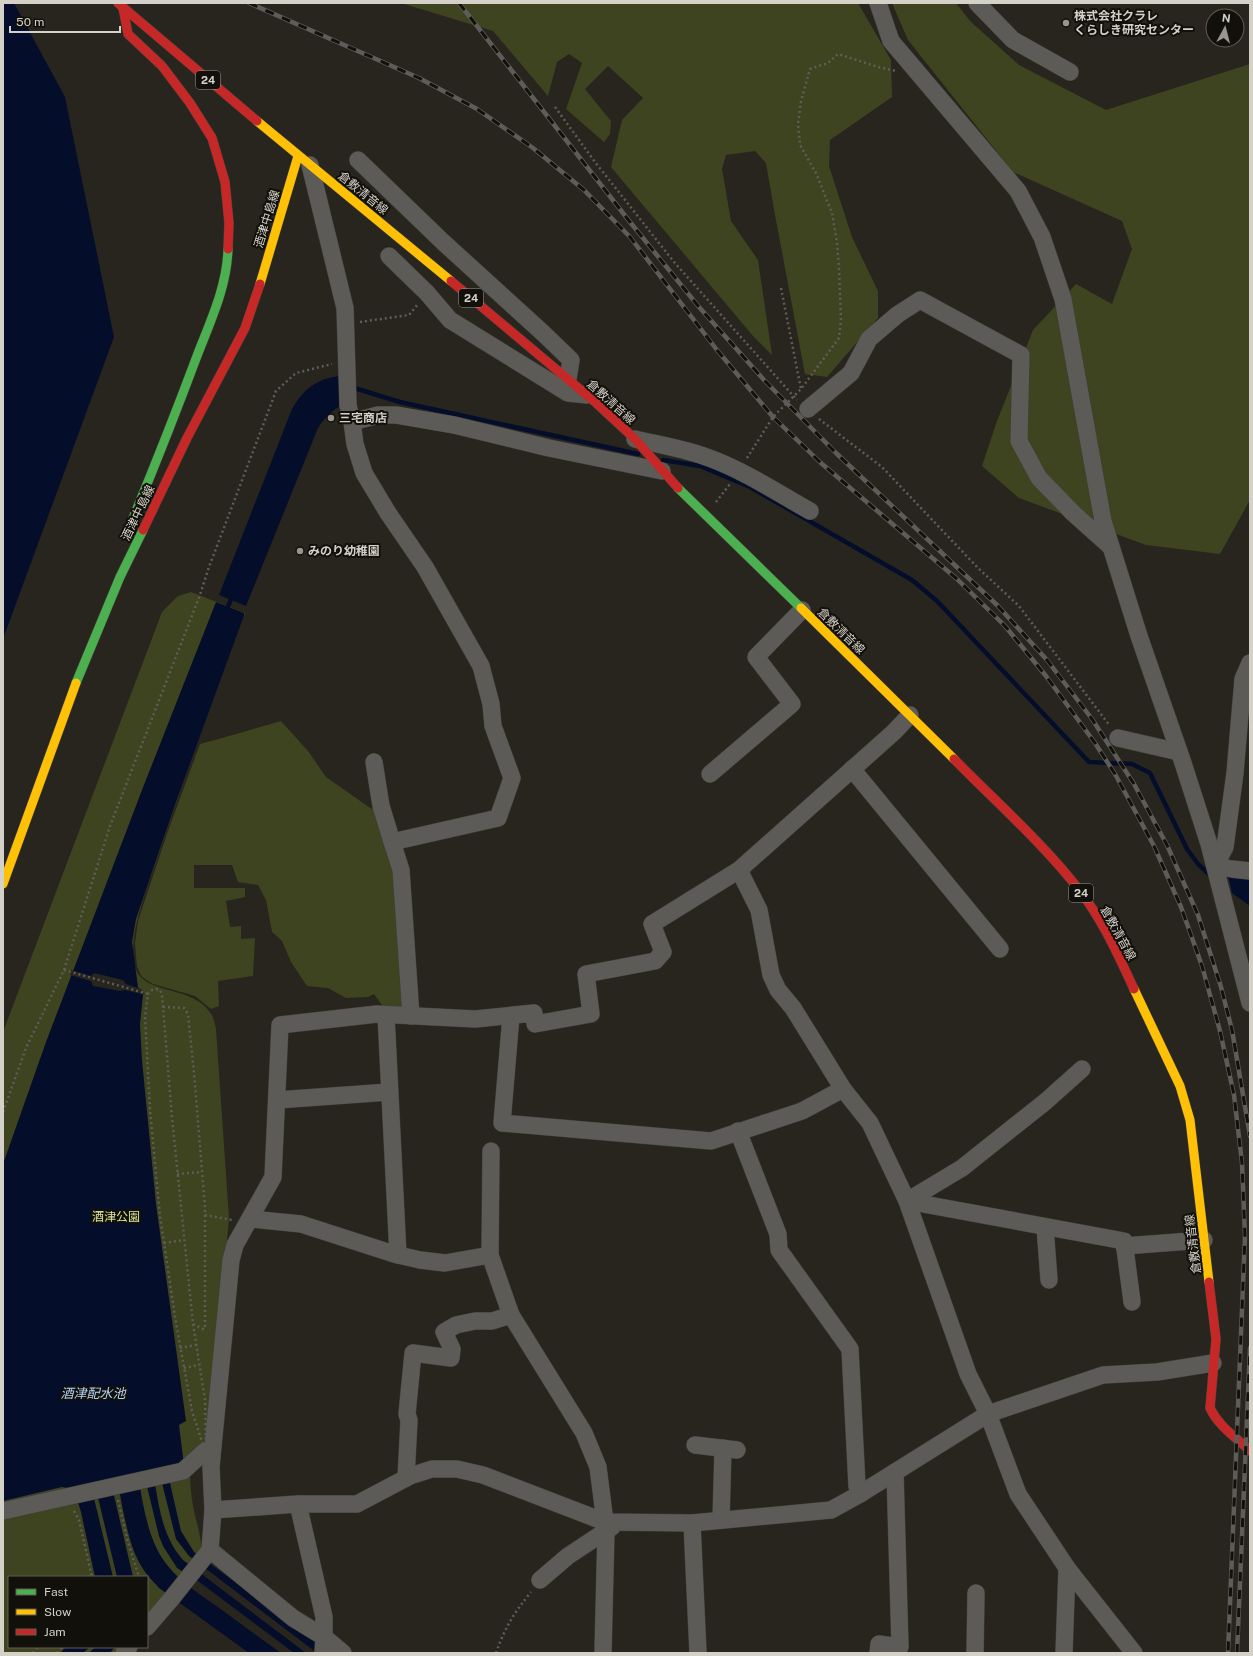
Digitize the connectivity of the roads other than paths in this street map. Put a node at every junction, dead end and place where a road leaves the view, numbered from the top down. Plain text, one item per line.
1 (878, 3) edge
2 (977, 3) edge
3 (120, 5) edge
4 (1070, 72) dead end
5 (304, 160) junction
6 (358, 160) dead end
7 (389, 256) dead end
8 (568, 379) junction
9 (587, 395) junction
10 (808, 409) road end
11 (352, 422) junction
12 (637, 442) junction
13 (660, 468) junction
14 (810, 511) dead end
15 (128, 530) dead end
16 (1111, 547) junction
17 (119, 558) dead end
18 (802, 610) junction
19 (92, 644) junction
20 (1250, 663) edge
21 (910, 715) junction
22 (1118, 738) road end
23 (1179, 752) junction
24 (374, 762) dead end
25 (852, 769) junction
26 (710, 774) dead end
27 (392, 842) junction
28 (1215, 868) junction
29 (739, 870) junction
30 (1250, 871) edge
31 (3, 884) edge
32 (1000, 949) dead end
33 (1250, 1003) edge
34 (386, 1015) junction
35 (411, 1016) junction
36 (511, 1016) junction
37 (1082, 1068) dead end
38 (843, 1089) junction
39 (389, 1092) junction
40 (277, 1100) junction
41 (738, 1131) junction
42 (491, 1151) dead end
43 (907, 1201) junction
44 (250, 1221) junction
45 (1044, 1227) junction
46 (1204, 1240) junction
47 (1124, 1246) junction
48 (398, 1255) junction
49 (490, 1255) junction
50 (1049, 1280) dead end
51 (1132, 1302) dead end
52 (511, 1315) junction
53 (1213, 1362) junction
54 (988, 1414) junction
55 (695, 1445) dead end
56 (205, 1451) road end
57 (1250, 1451) edge
58 (895, 1472) junction
59 (406, 1478) junction
60 (860, 1494) junction
61 (298, 1504) junction
62 (213, 1510) junction
63 (3, 1511) edge
64 (721, 1520) junction
65 (692, 1523) junction
66 (610, 1525) junction
67 (208, 1553) junction
68 (1067, 1568) junction
69 (540, 1580) road end
70 (976, 1593) dead end
71 (148, 1626) edge
72 (323, 1645) edge
73 (343, 1652) edge
74 (603, 1652) edge
75 (698, 1653) edge
76 (878, 1653) edge
77 (975, 1653) edge
78 (1064, 1653) edge
79 (1134, 1653) edge

1 - 16 street
2 - 4 street
3 - 5 main road, 倉敷清音線 / 24
3 - 15 main road
5 - 8 main road, 倉敷清音線 / 24
5 - 11 street
5 - 19 main road, 酒津中島線
6 - 8 street
7 - 9 street
8 - 9 main road, 倉敷清音線 / 24
9 - 12 main road, 倉敷清音線 / 24
10 - 16 street
11 - 13 street
11 - 27 street
12 - 13 main road, 倉敷清音線 / 24
12 - 14 street
13 - 18 main road, 倉敷清音線 / 24
16 - 23 street
17 - 19 main road
18 - 21 main road, 倉敷清音線 / 24
18 - 26 street
19 - 31 main road, 酒津中島線
20 - 28 street
21 - 25 street
21 - 46 main road, 倉敷清音線 / 24
22 - 23 street
23 - 28 street
24 - 27 street
25 - 29 street
25 - 32 street
27 - 35 street
28 - 30 street
28 - 33 street
29 - 36 street
29 - 38 street
34 - 35 street
34 - 39 street
34 - 40 street
35 - 36 street
36 - 41 street
37 - 43 street
38 - 41 street
38 - 43 street
39 - 40 street
39 - 48 street
40 - 44 street
41 - 60 street
42 - 49 street
43 - 45 street
43 - 54 street
44 - 48 street
44 - 62 street
45 - 47 street
45 - 50 street
46 - 47 street
46 - 53 main road, 倉敷清音線 / 24
47 - 51 street
48 - 49 street
49 - 52 street
52 - 59 street
52 - 66 street
53 - 54 street
53 - 57 main road, 倉敷清音線 / 24
54 - 58 street
54 - 68 street
55 - 64 street
56 - 63 street
58 - 60 street
58 - 76 street
59 - 61 street
59 - 66 street
60 - 64 street
61 - 62 street
61 - 72 street
62 - 67 street
64 - 65 street
65 - 66 street
65 - 75 street
66 - 69 street
66 - 74 street
67 - 71 street
67 - 72 street
68 - 78 street
68 - 79 street
70 - 77 street
72 - 73 street

